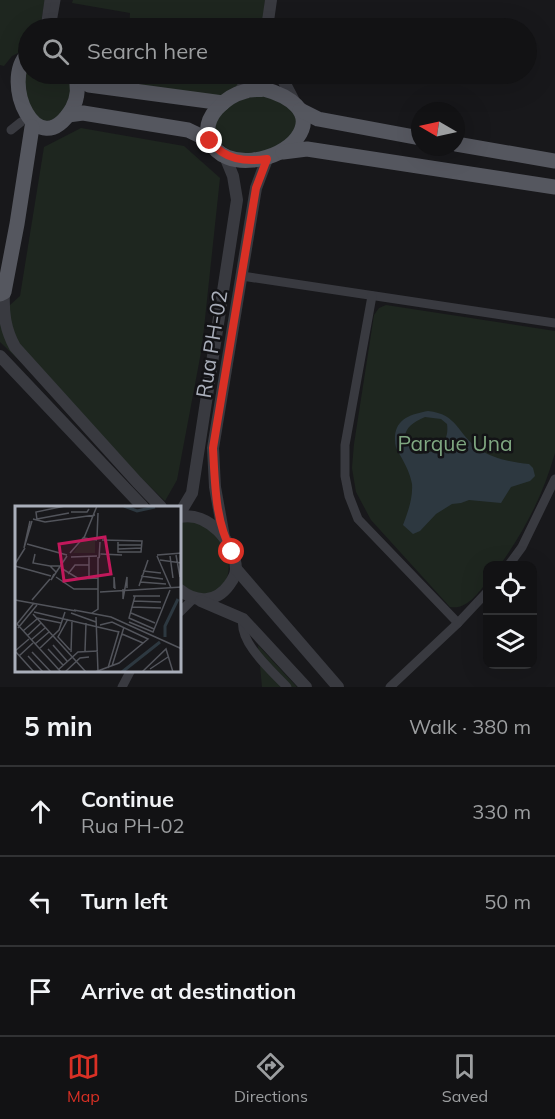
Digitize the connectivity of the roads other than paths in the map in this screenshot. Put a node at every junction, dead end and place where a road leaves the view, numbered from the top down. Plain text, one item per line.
1 (49, 0) edge
2 (56, 0) edge
3 (271, 0) edge
4 (46, 18) edge
5 (53, 18) edge
6 (268, 18) edge
7 (18, 62) edge
8 (8, 70) dead end
9 (76, 84) edge
10 (88, 84) edge
11 (245, 84) edge
12 (285, 84) edge
13 (238, 94) junction
14 (223, 103) junction
15 (297, 106) junction
16 (8, 110) dead end
17 (68, 115) junction
18 (21, 126) junction
19 (411, 136) edge
20 (210, 141) junction
21 (465, 146) edge
22 (283, 152) junction
23 (224, 154) junction
24 (510, 154) junction
25 (267, 159) junction
26 (555, 161) edge
27 (505, 179) junction
28 (555, 187) edge
29 (242, 276) junction
30 (2, 293) edge
31 (372, 296) junction
32 (555, 323) edge
33 (0, 356) edge
34 (51, 388) junction
35 (40, 399) junction
36 (555, 479) edge
37 (142, 506) edge
38 (160, 506) edge
39 (182, 511) edge
40 (182, 515) edge
41 (224, 537) junction
42 (512, 561) edge
43 (237, 570) junction
44 (182, 593) edge
45 (483, 596) edge
46 (197, 600) junction
47 (182, 611) edge
48 (243, 620) junction
49 (458, 623) junction
50 (130, 672) edge
51 (122, 687) edge
52 (287, 687) edge
53 (306, 687) edge
54 (338, 687) edge
55 (390, 687) edge

1 - 4 street
2 - 5 street
3 - 6 street
7 - 8 main road
9 - 17 main road
10 - 14 main road
11 - 13 street
12 - 15 street
13 - 14 main road
13 - 15 main road
14 - 20 main road
15 - 19 main road
15 - 22 main road
16 - 18 main road
17 - 18 main road
17 - 20 main road
18 - 30 main road
20 - 23 main road
21 - 24 main road
22 - 25 main road
22 - 27 main road
23 - 25 main road
23 - 39 street, Rua PH-02
24 - 26 main road
24 - 27 main road
25 - 29 street, Rua PH-02
27 - 28 main road
29 - 31 street
29 - 41 street, Rua PH-02
30 - 34 street
31 - 32 street
31 - 49 street
33 - 35 street
34 - 35 street
34 - 38 street
35 - 37 street
36 - 42 street
40 - 41 street
41 - 43 street, Rua PH-02
43 - 46 street
43 - 54 street
44 - 46 street
45 - 49 street
46 - 47 street
46 - 48 street
48 - 52 street
48 - 53 street
49 - 55 street
50 - 51 street

